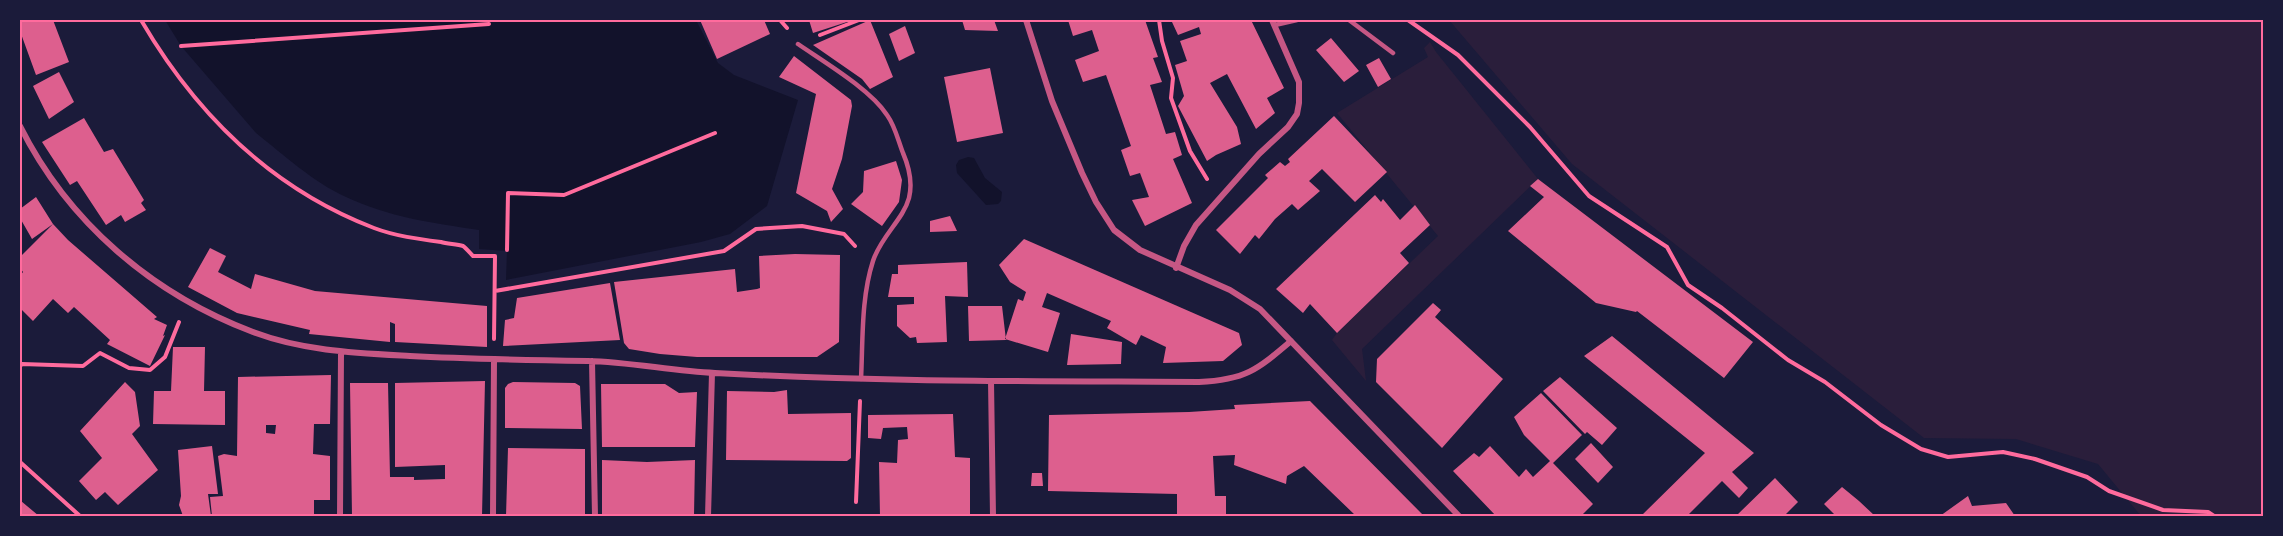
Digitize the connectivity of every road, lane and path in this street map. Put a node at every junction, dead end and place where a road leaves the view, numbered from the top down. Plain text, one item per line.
1 (141, 20) edge
2 (859, 20) edge
3 (1026, 20) edge
4 (1159, 20) edge
5 (1297, 20) edge
6 (1349, 20) edge
7 (1408, 20) edge
8 (1273, 22) edge
9 (489, 24) dead end
10 (798, 44) joint
11 (181, 46) dead end
12 (1394, 53) dead end
13 (20, 126) edge
14 (715, 133) dead end
15 (1218, 198) junction
16 (507, 250) dead end
17 (872, 264) junction
18 (1176, 268) junction
19 (495, 291) junction
20 (188, 301) junction
21 (1291, 341) junction
22 (341, 353) junction
23 (494, 360) junction
24 (592, 361) junction
25 (20, 366) edge
26 (712, 373) junction
27 (861, 379) junction
28 (991, 381) junction
29 (20, 462) edge
30 (856, 502) dead end
31 (80, 516) edge
32 (340, 516) edge
33 (493, 516) edge
34 (595, 516) edge
35 (708, 516) edge
36 (993, 516) edge
37 (1459, 516) edge
38 (2214, 516) edge

1 - 19 path
2 - 10 path
3 - 18 street
4 - 15 path
5 - 8 lane
6 - 12 lane
7 - 38 path
8 - 15 street
9 - 11 path
10 - 17 lane
13 - 20 street
14 - 16 path
15 - 18 street
17 - 19 path
17 - 27 lane
18 - 21 street
19 - 23 path
20 - 22 street
20 - 25 path
21 - 28 street
21 - 37 street
22 - 23 street
22 - 32 street
23 - 24 street
23 - 33 street
24 - 26 street
24 - 34 street
26 - 27 street
26 - 35 street
27 - 28 street
27 - 30 path
28 - 36 street
29 - 31 path

